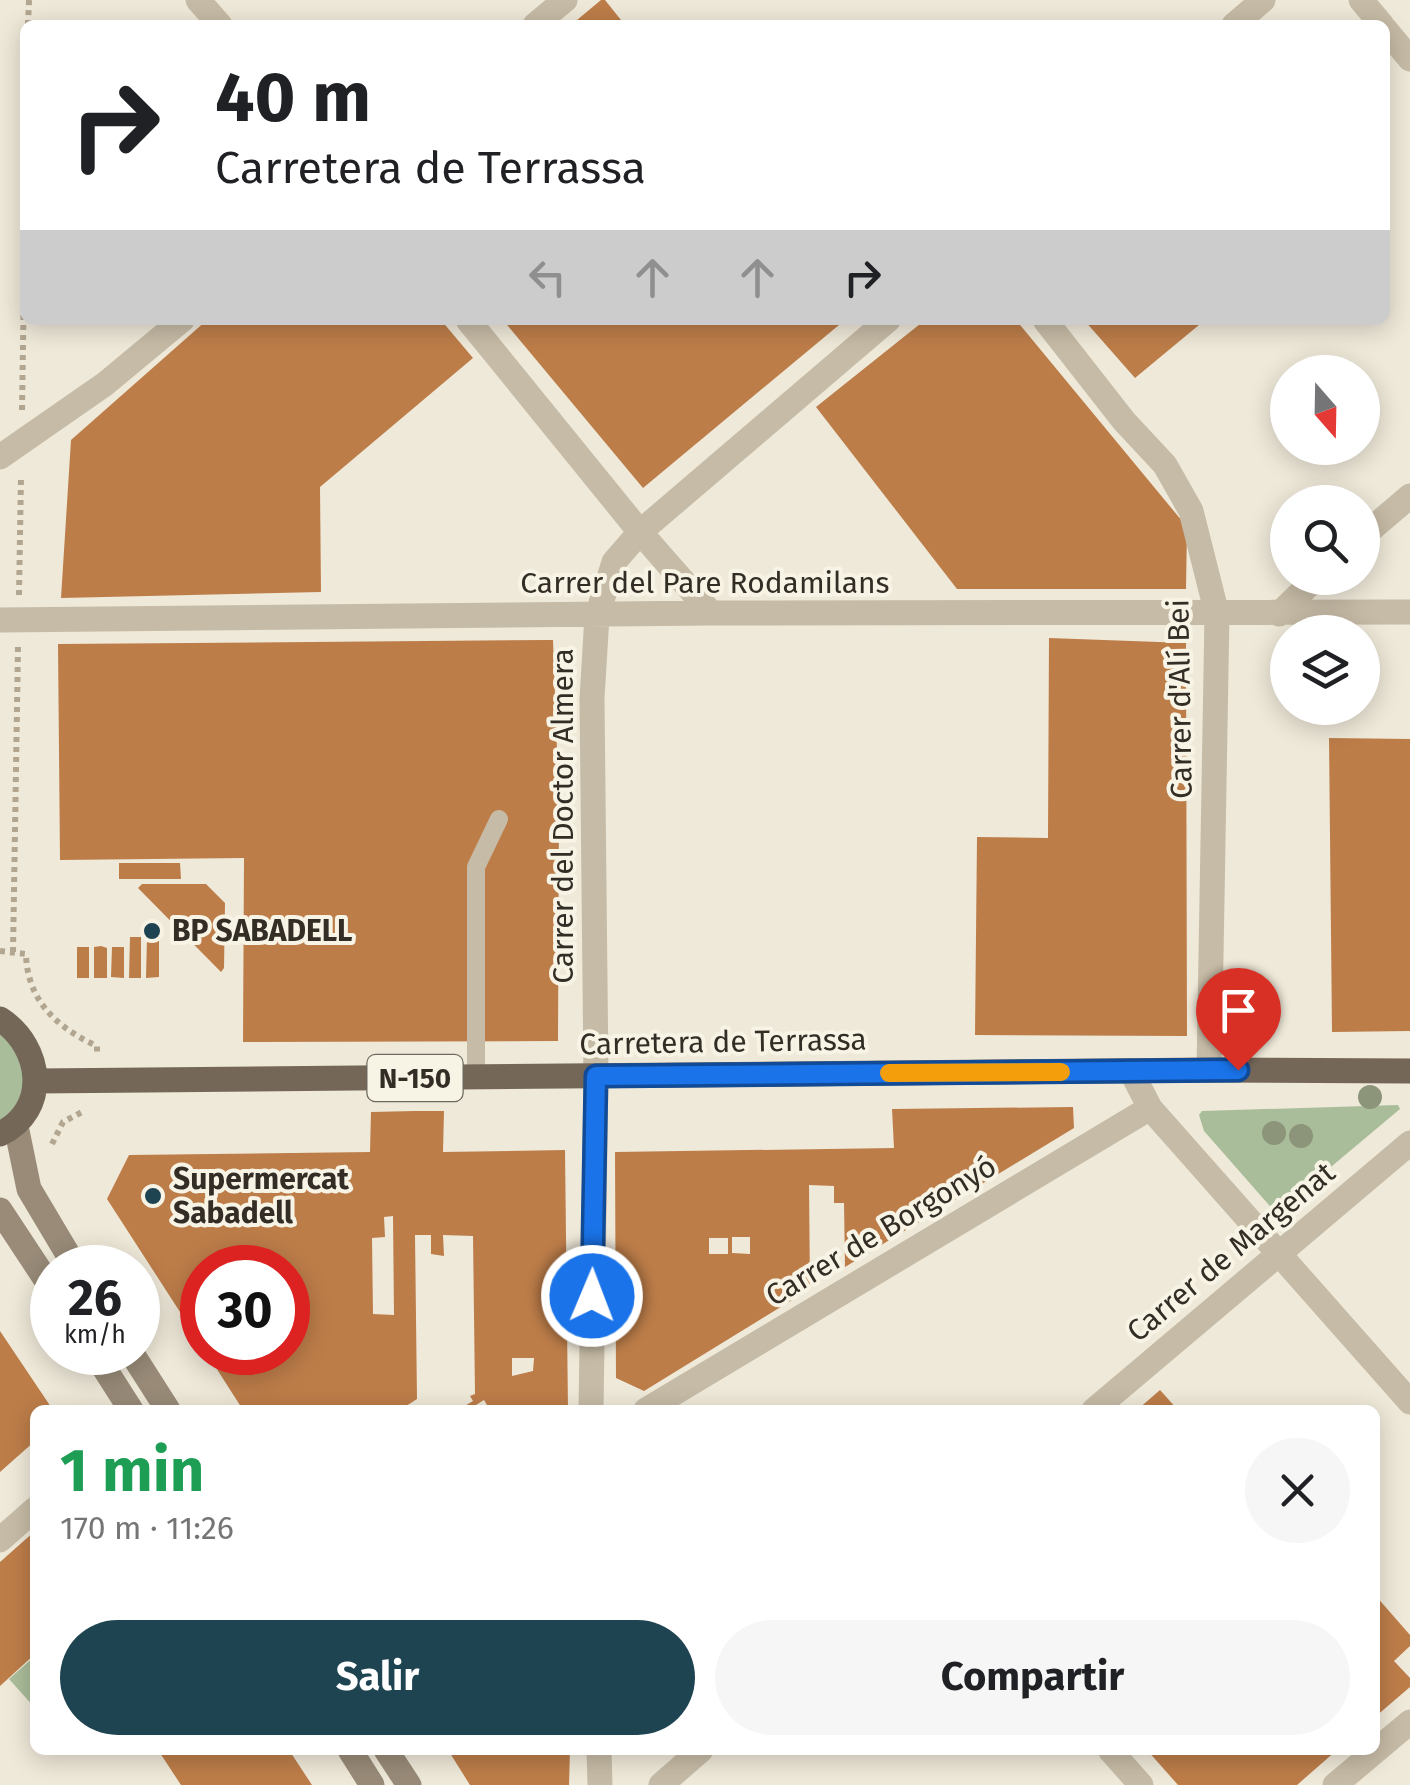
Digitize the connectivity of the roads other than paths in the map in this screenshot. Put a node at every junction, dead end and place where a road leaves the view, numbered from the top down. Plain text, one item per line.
1 (198, 0) edge
2 (565, 0) edge
3 (1263, 0) edge
4 (1361, 0) edge
5 (216, 20) edge
6 (541, 20) edge
7 (1240, 20) edge
8 (1378, 20) edge
9 (1390, 34) edge
10 (1410, 59) edge
11 (176, 325) edge
12 (472, 325) edge
13 (882, 325) edge
14 (1049, 325) edge
15 (11, 450) edge
16 (1410, 496) edge
17 (1380, 522) edge
18 (640, 532) junction
19 (1299, 595) edge
20 (1410, 612) edge
21 (711, 613) junction
22 (1217, 614) junction
23 (1279, 614) junction
24 (597, 616) junction
25 (9, 620) edge
26 (499, 819) dead end
27 (0, 1020) edge
28 (1209, 1070) junction
29 (1130, 1071) junction
30 (1410, 1071) edge
31 (596, 1076) junction
32 (476, 1078) junction
33 (36, 1080) junction
34 (1150, 1108) junction
35 (8, 1130) edge
36 (1410, 1143) edge
37 (0, 1210) edge
38 (62, 1245) edge
39 (1280, 1254) junction
40 (30, 1256) edge
41 (109, 1375) edge
42 (146, 1375) edge
43 (1410, 1402) edge
44 (128, 1405) edge
45 (165, 1405) edge
46 (591, 1405) edge
47 (654, 1405) edge
48 (1100, 1405) edge
49 (30, 1513) edge
50 (0, 1540) edge
51 (1410, 1722) edge
52 (1380, 1747) edge
53 (353, 1755) edge
54 (389, 1755) edge
55 (599, 1755) edge
56 (694, 1755) edge
57 (1114, 1755) edge
58 (1370, 1755) edge
59 (372, 1785) edge
60 (409, 1785) edge
61 (600, 1785) edge
62 (661, 1785) edge
63 (1140, 1785) edge
64 (1334, 1785) edge

1 - 5 street
2 - 6 street
3 - 7 street
4 - 8 street
9 - 10 street
11 - 15 street
12 - 18 street
13 - 18 street, Carrer del Doctor Almera
14 - 22 street, Carrer d'Alí Bei
16 - 17 street
18 - 21 street
18 - 24 street, Carrer del Doctor Almera
19 - 23 street
20 - 23 street, Carrer del Pare Rodamilans
21 - 22 street, Carrer del Pare Rodamilans
21 - 24 street, Carrer del Pare Rodamilans
22 - 23 street, Carrer del Pare Rodamilans
22 - 28 street, Carrer d'Alí Bei
24 - 25 street, Carrer del Pare Rodamilans
24 - 31 street, Carrer del Doctor Almera
26 - 32 lane
27 - 33 main road
28 - 29 main road, Carretera de Terrassa / N-150
28 - 30 main road, Carretera de Terrassa / N-150
29 - 31 main road, Carretera de Terrassa / N-150
29 - 34 street
31 - 32 main road, Carretera de Terrassa / N-150
31 - 46 street, Carrer del Doctor Almera
32 - 33 main road, Carretera de Terrassa / N-150
33 - 35 main road
34 - 39 street
34 - 47 street, Carrer de Borgonyó
35 - 38 main road
36 - 39 street, Carrer de Margenat
37 - 40 main road
39 - 43 street
39 - 48 street, Carrer de Margenat
41 - 44 main road
42 - 45 main road
49 - 50 street
51 - 52 street
53 - 59 main road
54 - 60 main road
55 - 61 street
56 - 62 street
57 - 63 street
58 - 64 street

